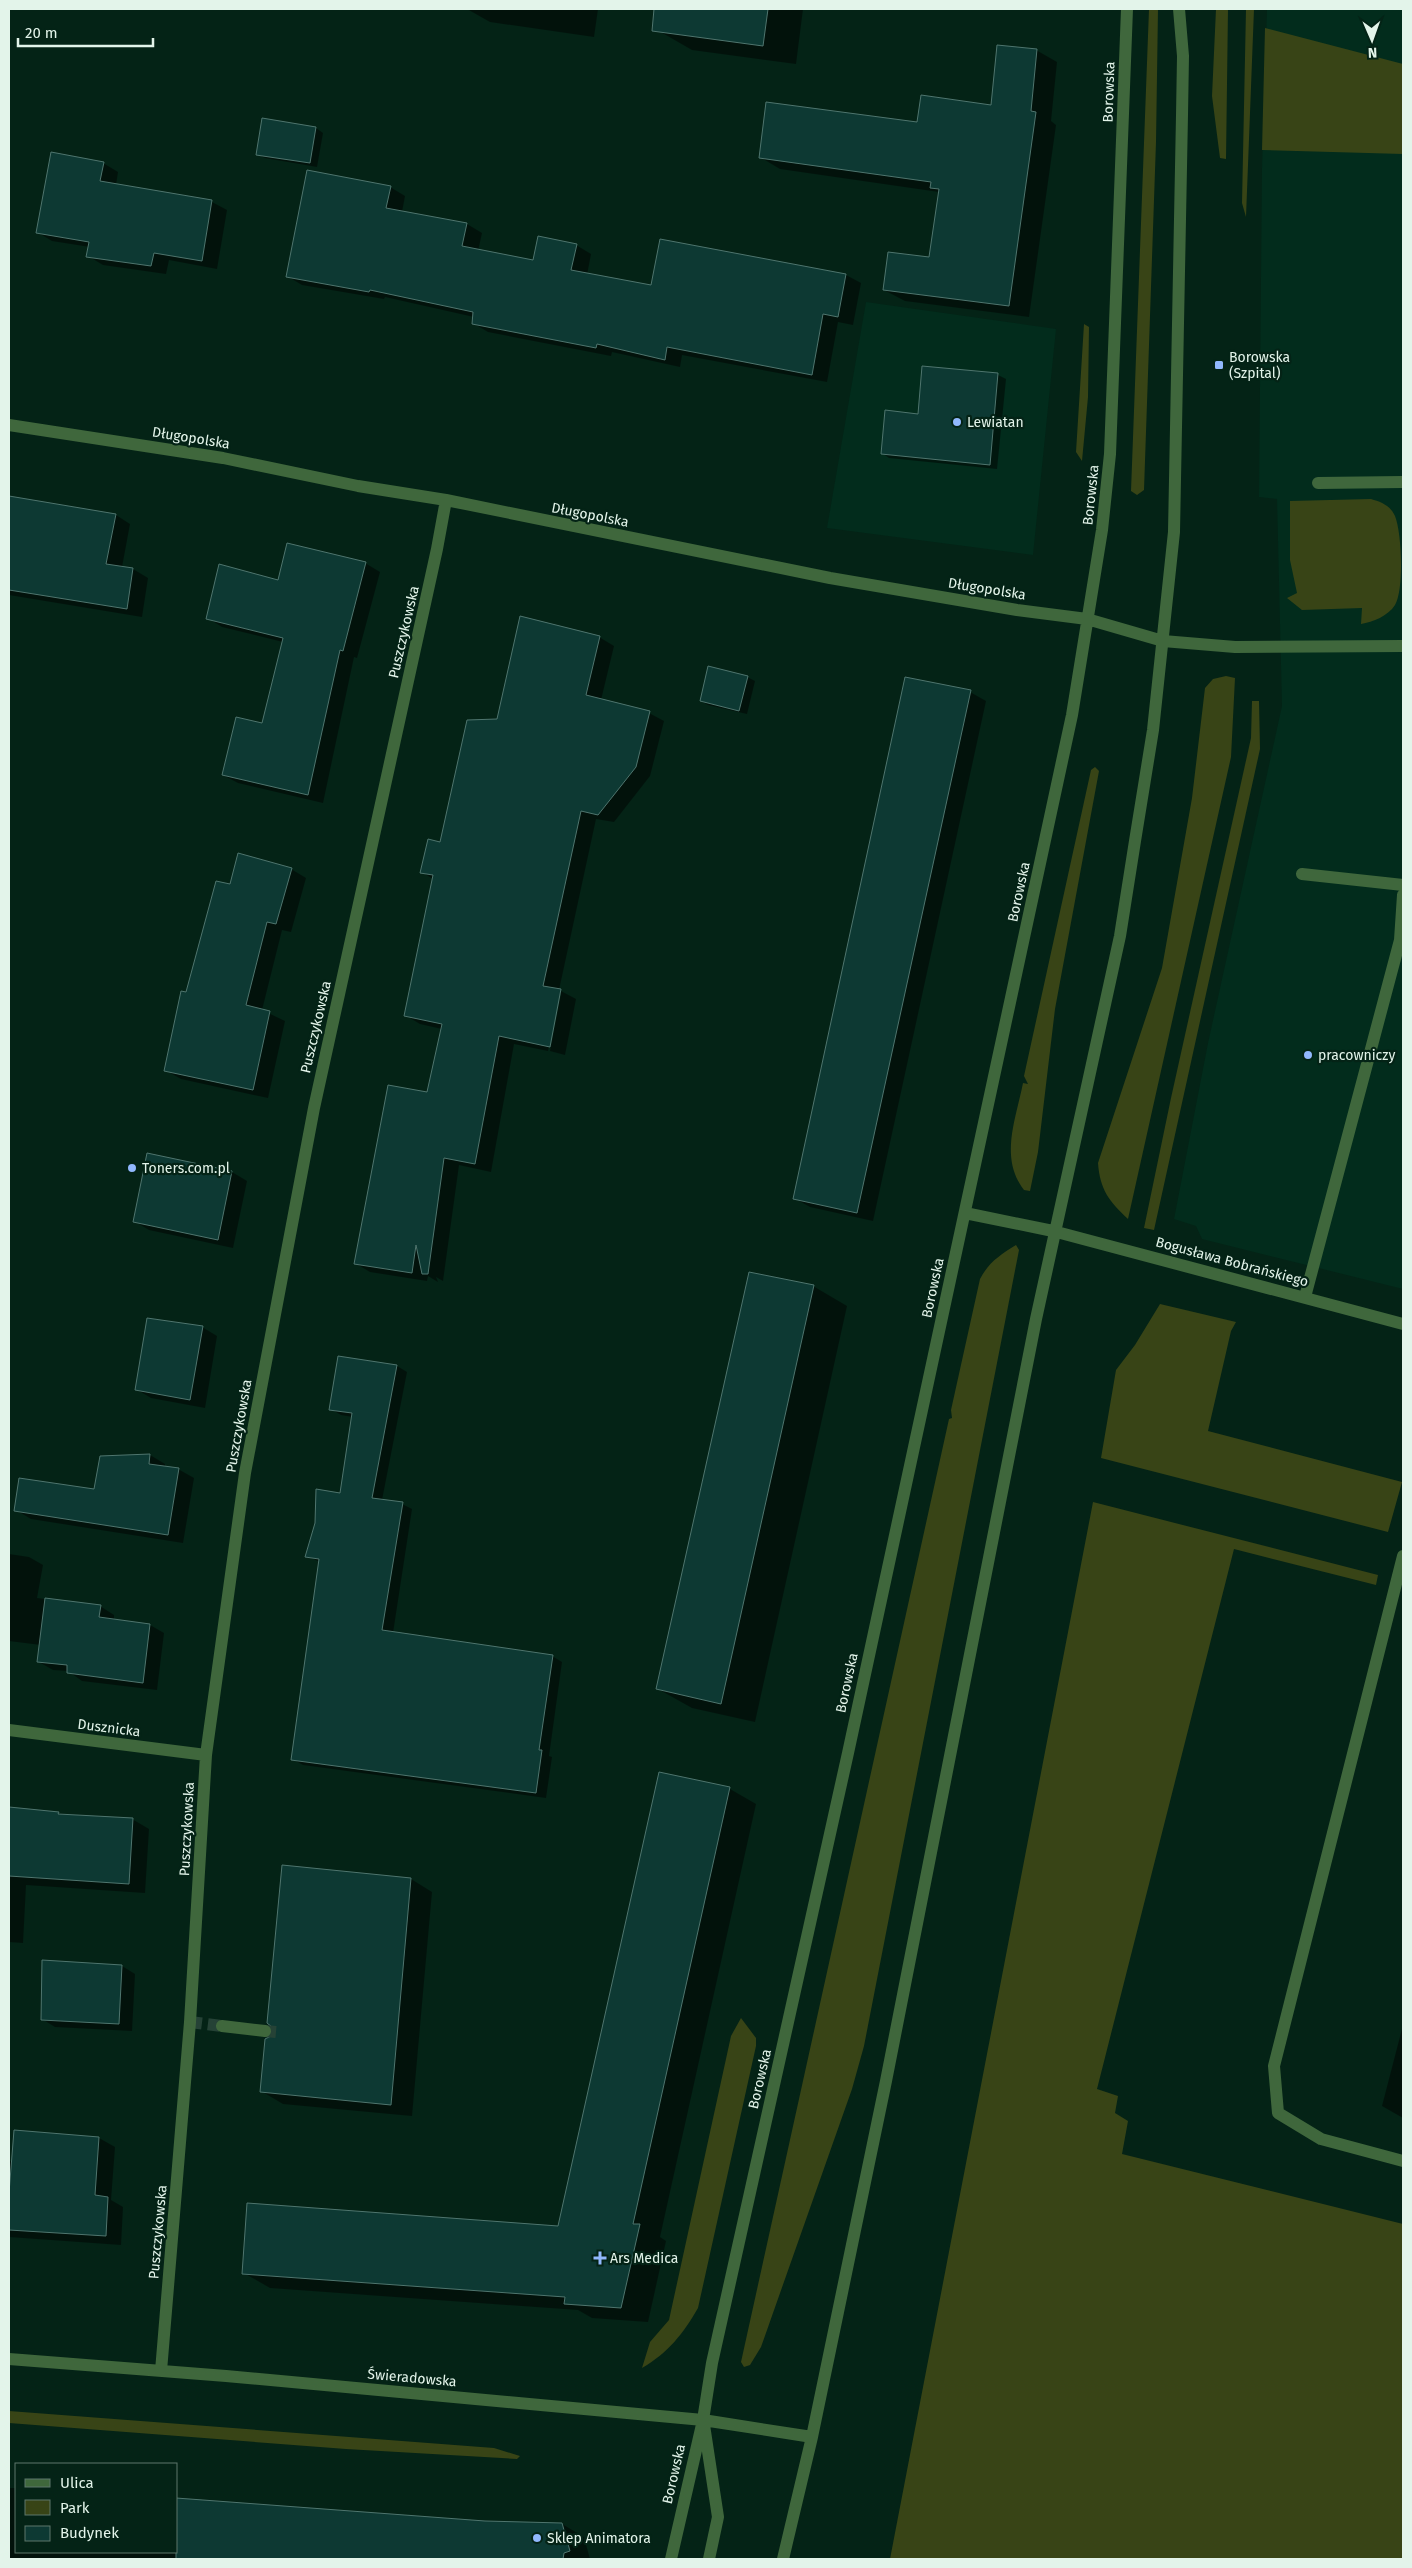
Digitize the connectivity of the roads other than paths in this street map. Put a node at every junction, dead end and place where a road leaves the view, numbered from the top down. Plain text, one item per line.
1 (1127, 9) edge
2 (1179, 9) edge
3 (1188, 9) edge
4 (1181, 37) junction
5 (9, 424) edge
6 (1403, 482) edge
7 (1318, 483) dead end
8 (446, 500) junction
9 (1087, 619) junction
10 (1163, 641) junction
11 (1403, 646) edge
12 (1302, 874) dead end
13 (1403, 885) edge
14 (1403, 895) edge
15 (965, 1213) junction
16 (1053, 1231) junction
17 (1305, 1297) junction
18 (1403, 1324) edge
19 (1403, 1556) edge
20 (9, 1730) edge
21 (206, 1755) junction
22 (222, 2026) tunnel mouth
23 (264, 2031) tunnel mouth
24 (1403, 2161) edge
25 (9, 2359) edge
26 (161, 2371) junction
27 (703, 2420) junction
28 (812, 2437) junction
29 (670, 2559) edge
30 (709, 2559) edge
31 (783, 2559) edge

1 - 9 street, Borowska
2 - 4 street
3 - 4 street
4 - 10 street
5 - 8 street, Długopolska
6 - 7 street
8 - 9 street, Długopolska
8 - 21 street, Puszczykowska
9 - 10 street, Długopolska
9 - 15 street, Borowska
10 - 11 street, Długopolska
10 - 16 street
12 - 13 street
14 - 17 street
15 - 16 street, Bogusława Bobrańskiego
15 - 27 street, Borowska
16 - 17 street, Bogusława Bobrańskiego
16 - 28 street
17 - 18 street, Bogusława Bobrańskiego
19 - 24 street
20 - 21 street, Dusznicka
21 - 26 street, Puszczykowska
22 - 23 street
25 - 26 street, Świeradowska
26 - 27 street, Świeradowska
27 - 28 street, Świeradowska
27 - 29 street, Borowska
27 - 30 street
28 - 31 street

